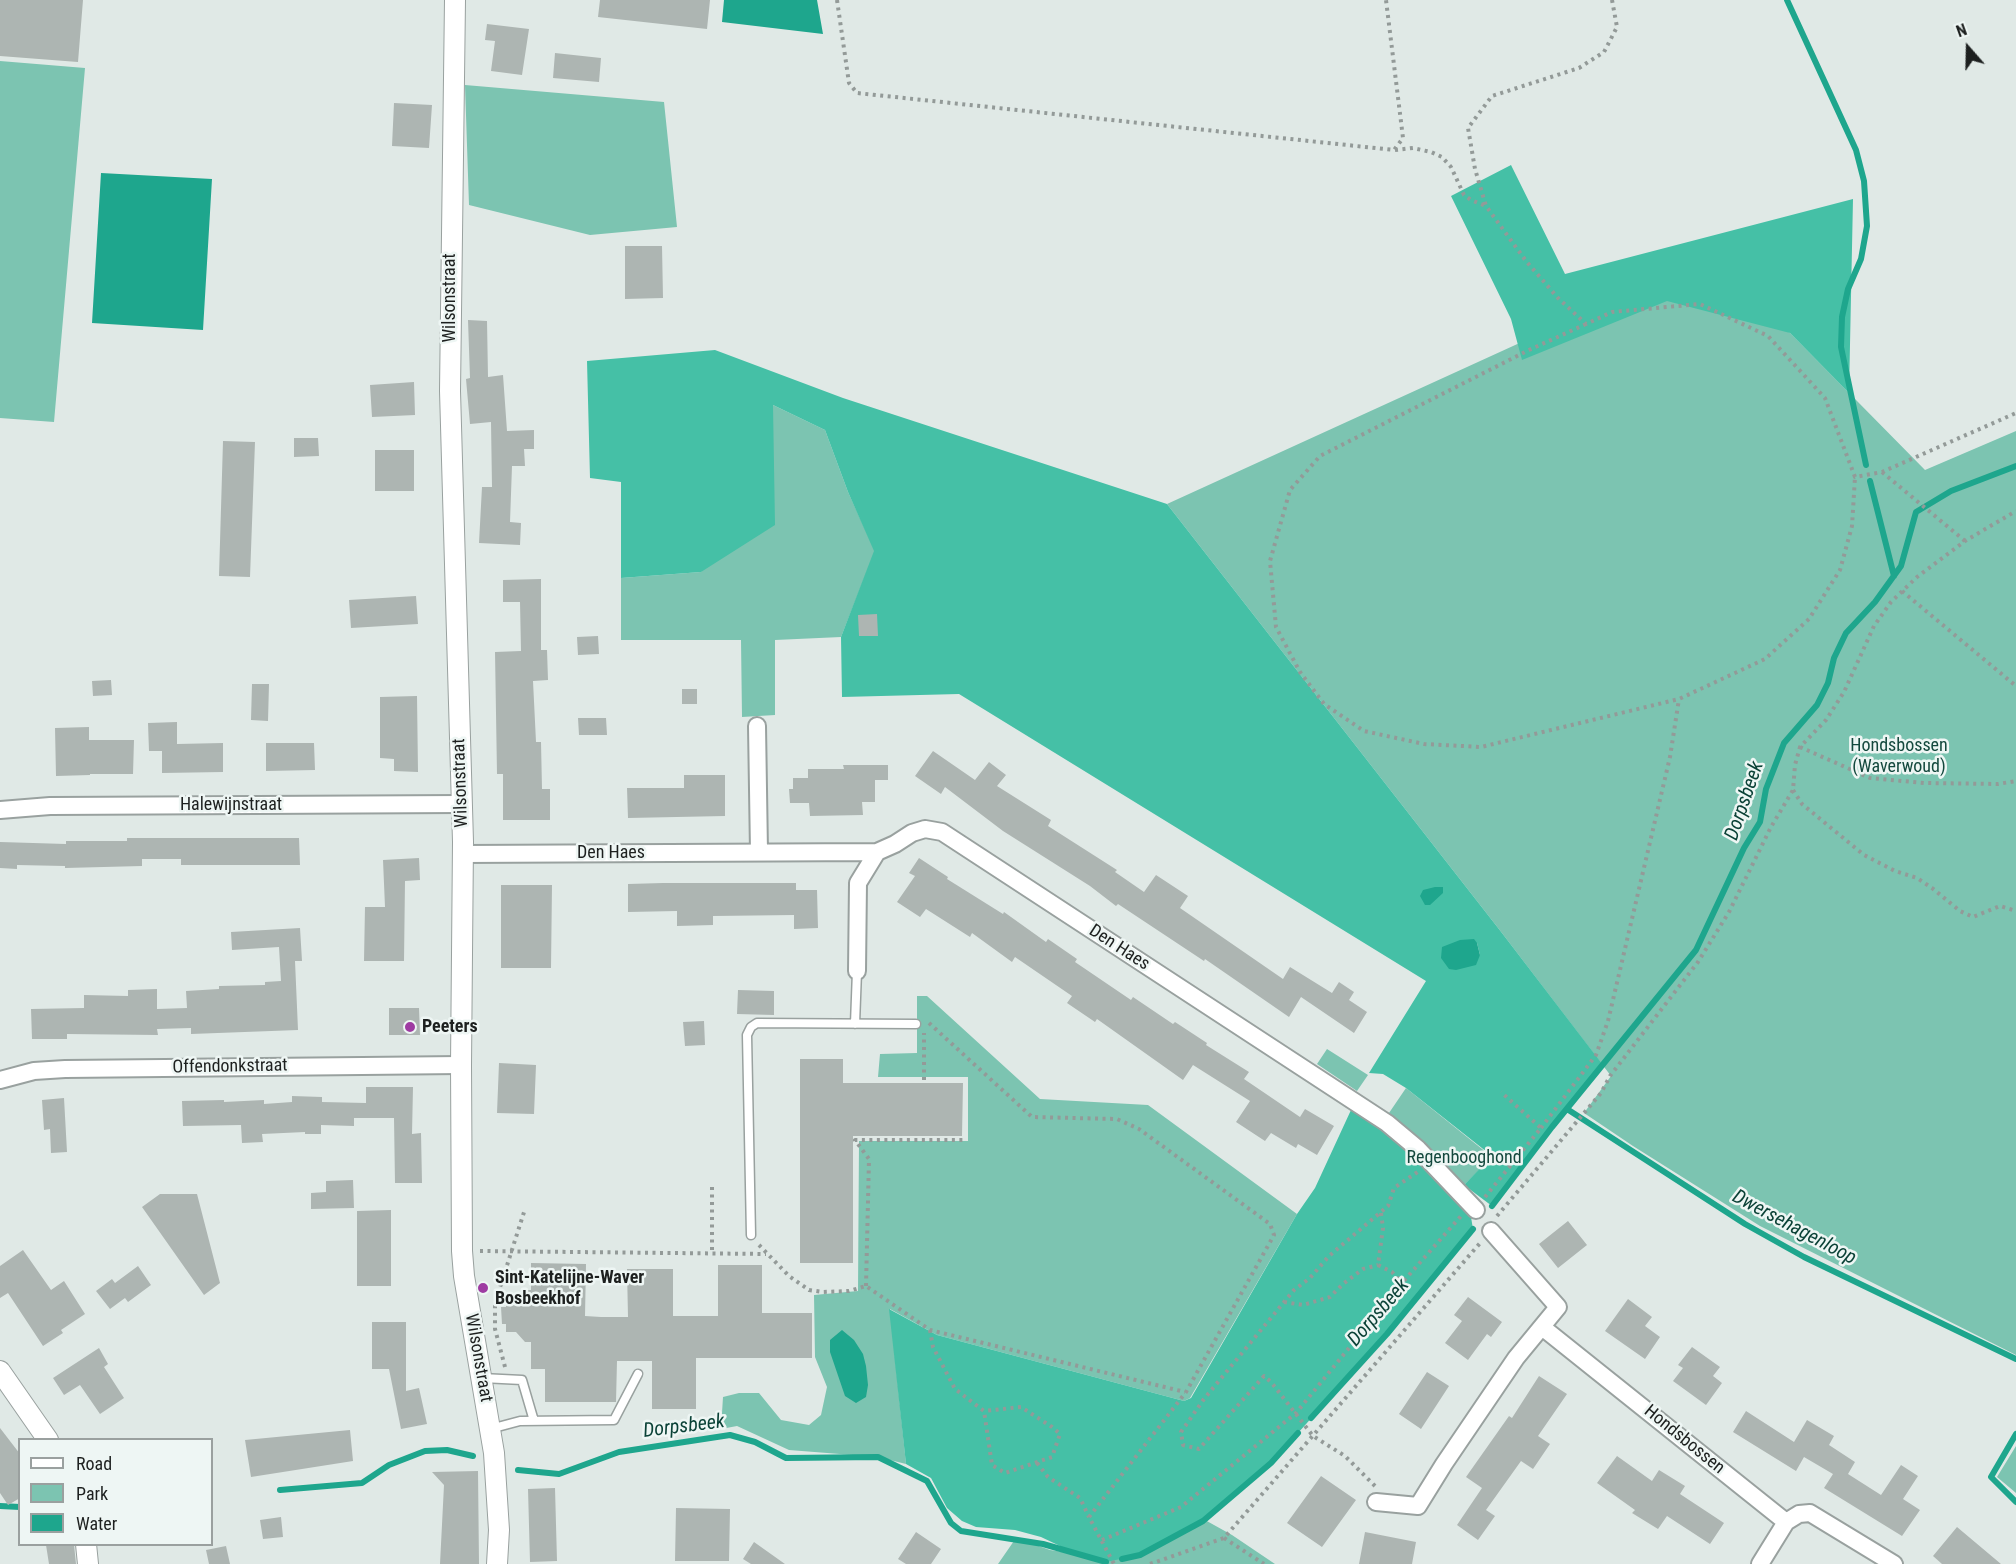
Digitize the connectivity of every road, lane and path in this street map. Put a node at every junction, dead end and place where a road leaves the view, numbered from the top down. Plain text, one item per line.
1 (455, 0) edge
2 (837, 0) edge
3 (1386, 0) edge
4 (1612, 0) edge
5 (1394, 150) junction
6 (1486, 206) junction
7 (1586, 324) junction
8 (2016, 413) edge
9 (1882, 472) junction
10 (1855, 477) junction
11 (2016, 511) edge
12 (1965, 541) junction
13 (1902, 591) junction
14 (2016, 686) edge
15 (1679, 699) junction
16 (757, 726) dead end
17 (1800, 747) junction
18 (2016, 781) edge
19 (1793, 790) junction
20 (462, 804) junction
21 (0, 810) edge
22 (759, 852) junction
23 (877, 852) junction
24 (463, 854) junction
25 (2016, 911) edge
26 (857, 971) joint
27 (855, 1024) junction
28 (916, 1024) dead end
29 (460, 1065) junction
30 (0, 1080) edge
31 (924, 1080) dead end
32 (1501, 1092) dead end
33 (1541, 1128) junction
34 (964, 1140) dead end
35 (1431, 1162) junction
36 (712, 1187) dead end
37 (1473, 1208) junction
38 (525, 1209) dead end
39 (1381, 1212) junction
40 (1491, 1231) junction
41 (751, 1235) joint
42 (462, 1251) junction
43 (512, 1251) junction
44 (712, 1253) junction
45 (767, 1254) junction
46 (1378, 1265) junction
47 (1402, 1283) junction
48 (866, 1286) junction
49 (1284, 1302) junction
50 (1542, 1327) junction
51 (930, 1330) junction
52 (0, 1371) edge
53 (638, 1374) dead end
54 (482, 1378) junction
55 (508, 1379) junction
56 (1186, 1392) junction
57 (984, 1411) junction
58 (1296, 1413) junction
59 (534, 1421) junction
60 (490, 1429) junction
61 (1313, 1436) junction
62 (47, 1438) edge
63 (1037, 1463) junction
64 (1376, 1502) joint
65 (1089, 1517) junction
66 (1786, 1522) junction
67 (1224, 1538) junction
68 (1102, 1540) junction
69 (86, 1546) edge
70 (88, 1564) edge
71 (497, 1564) edge
72 (1114, 1564) edge
73 (1150, 1564) edge
74 (1264, 1564) edge
75 (1760, 1564) edge
76 (1894, 1564) edge

1 - 20 street, Wilsonstraat
2 - 5 path
3 - 5 path
4 - 6 path
5 - 6 path
6 - 7 path
7 - 10 path
7 - 15 path
8 - 9 path
9 - 10 path
9 - 12 path
10 - 15 path
11 - 12 path
12 - 13 path
13 - 14 path
13 - 17 path
15 - 33 path
16 - 22 street
17 - 18 path
17 - 19 path
19 - 25 path
19 - 40 path
20 - 21 street, Halewijnstraat
20 - 24 street, Wilsonstraat
22 - 23 street, Den Haes
22 - 24 street, Den Haes
23 - 26 street
23 - 35 street, Den Haes
24 - 29 street, Wilsonstraat
26 - 27 lane
27 - 28 lane
27 - 41 lane
29 - 30 street, Offendonkstraat
29 - 42 street, Wilsonstraat
31 - 56 path
32 - 33 path
33 - 37 path
34 - 48 path
35 - 37 street
35 - 39 path
36 - 44 path
37 - 47 path
38 - 43 path
39 - 46 path
39 - 49 path
40 - 50 street
40 - 61 path
41 - 45 path
42 - 43 path
42 - 54 street, Wilsonstraat
43 - 44 path
43 - 55 path
44 - 45 path
45 - 48 path
46 - 47 path
46 - 49 path
47 - 58 path
48 - 51 path
49 - 58 path
50 - 64 street
50 - 66 street, Hondsbossen
51 - 56 path
51 - 57 path
52 - 62 street
53 - 59 lane
54 - 55 lane
54 - 60 street, Wilsonstraat
55 - 59 lane
56 - 65 path
57 - 63 path
57 - 63 path
58 - 61 path
58 - 68 path
59 - 60 lane
60 - 71 street, Wilsonstraat
61 - 64 path
61 - 67 path
63 - 65 path
65 - 68 path
66 - 75 street
66 - 76 street
67 - 73 path
67 - 74 path
68 - 72 path
69 - 70 street

